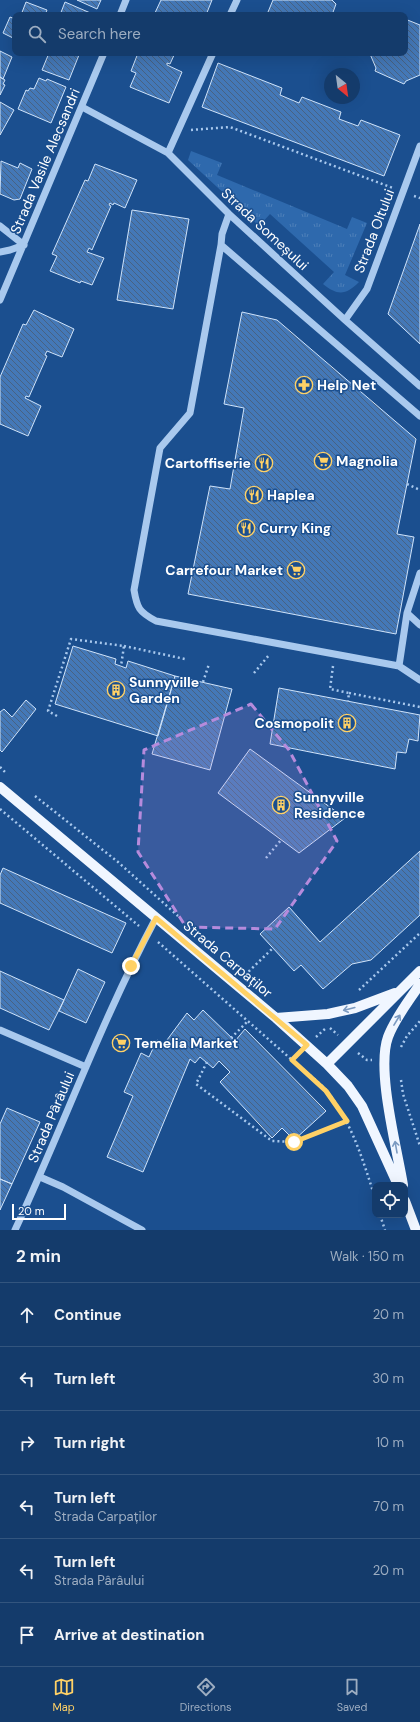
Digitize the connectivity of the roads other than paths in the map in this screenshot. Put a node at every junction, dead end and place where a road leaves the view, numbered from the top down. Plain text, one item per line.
1 (126, 0) edge
2 (237, 0) edge
3 (121, 12) edge
4 (231, 12) edge
5 (103, 56) edge
6 (212, 56) edge
7 (82, 107) junction
8 (420, 146) edge
9 (168, 153) junction
10 (229, 214) junction
11 (0, 226) edge
12 (24, 245) junction
13 (221, 245) junction
14 (0, 252) edge
15 (0, 300) edge
16 (345, 320) junction
17 (420, 386) edge
18 (420, 416) edge
19 (420, 573) edge
20 (407, 613) junction
21 (420, 625) edge
22 (399, 666) junction
23 (420, 680) edge
24 (0, 787) edge
25 (156, 918) junction
26 (420, 971) edge
27 (420, 984) edge
28 (399, 992) junction
29 (276, 1018) junction
30 (0, 1030) edge
31 (327, 1064) junction
32 (86, 1067) junction
33 (40, 1177) junction
34 (397, 1182) edge
35 (403, 1182) edge
36 (408, 1208) edge
37 (15, 1230) edge
38 (142, 1230) edge
39 (416, 1230) edge

1 - 3 street
2 - 4 street
5 - 7 street, Strada Vasile Alecsandri
6 - 9 street
7 - 9 street, Strada Someșului
7 - 12 street, Strada Vasile Alecsandri
8 - 16 street, Strada Oltului
9 - 10 street, Strada Someșului
10 - 13 street
10 - 16 street, Strada Someșului
11 - 12 street
12 - 14 street
12 - 15 street, Strada Vasile Alecsandri
13 - 18 street
13 - 22 street
16 - 17 street, Strada Someșului
19 - 20 street
20 - 21 street
20 - 22 street
22 - 23 street
24 - 25 main road, Strada Carpaților
25 - 29 main road, Strada Carpaților
25 - 32 street, Strada Pârâului
26 - 28 main road
35 -> 27 main road
28 -> 29 main road
28 - 31 main road
29 - 31 main road, Strada Carpaților
30 - 32 street, Strada Pârâului
31 - 34 main road, Strada Carpaților
32 - 33 street, Strada Pârâului
33 - 37 street, Strada Pârâului
33 - 38 street, Strada Pârâului
36 - 39 main road

